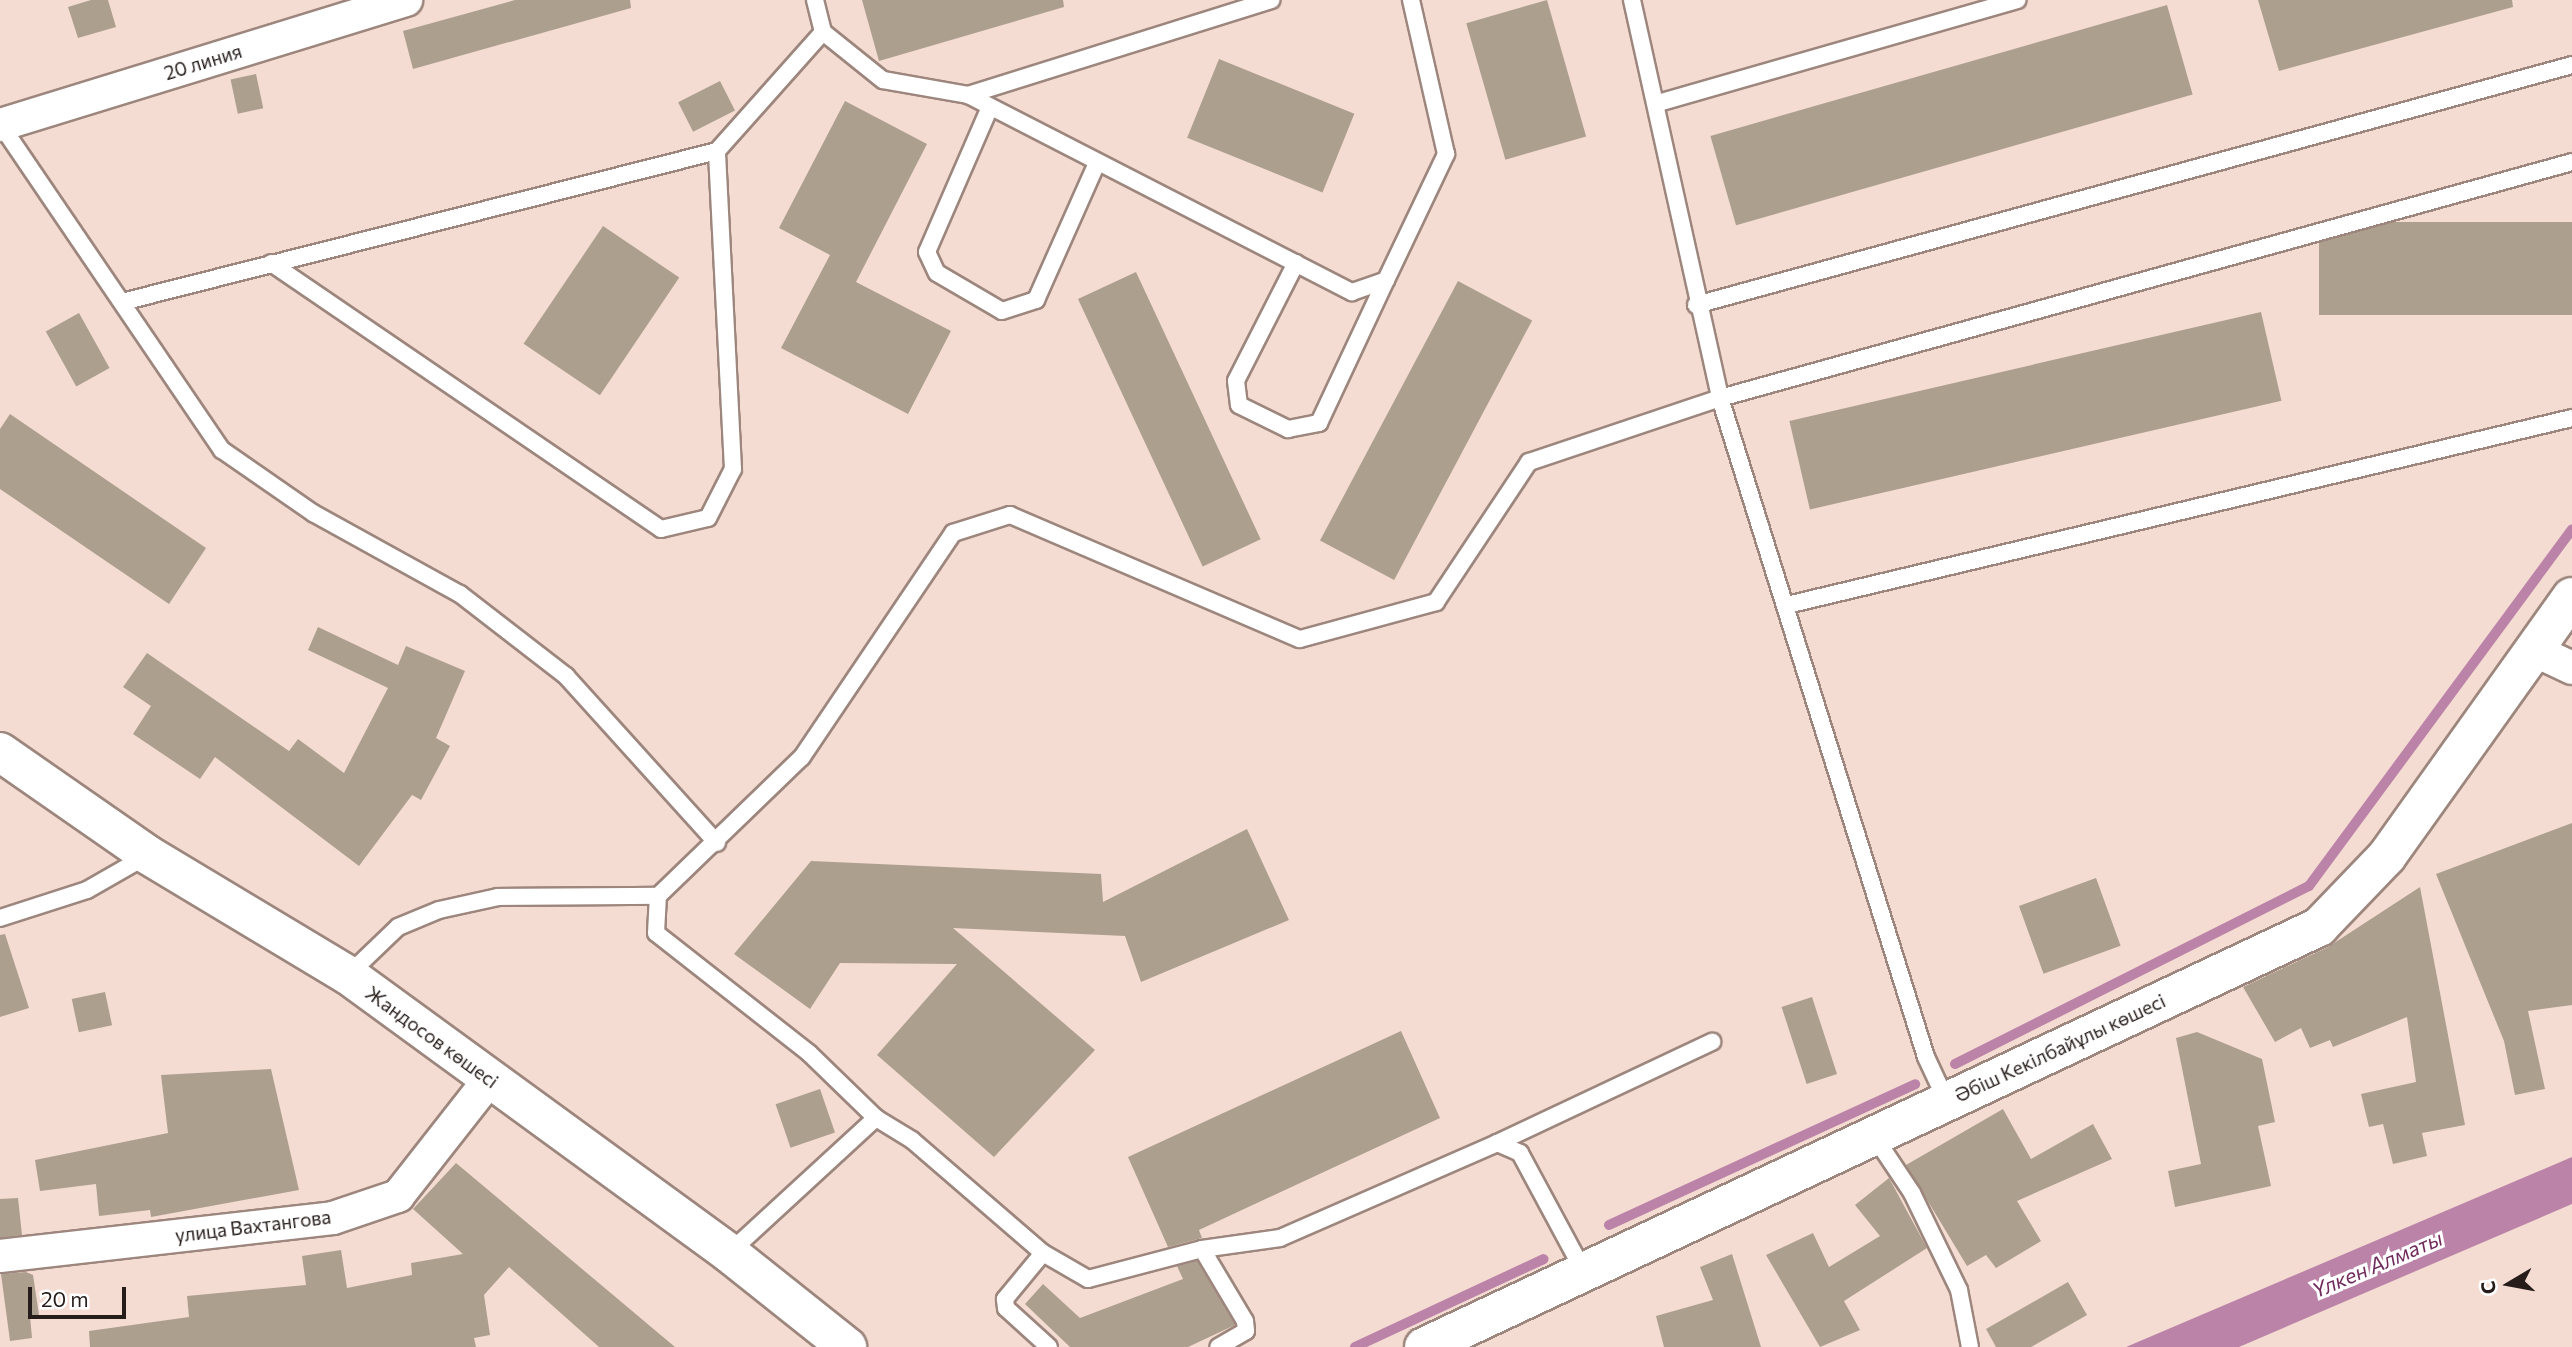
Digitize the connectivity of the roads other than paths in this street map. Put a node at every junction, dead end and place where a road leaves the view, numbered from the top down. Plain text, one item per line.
1 (406, 0) edge
2 (815, 0) edge
3 (1271, 0) edge
4 (1411, 0) edge
5 (1632, 0) edge
6 (2018, 0) edge
7 (823, 32) junction
8 (2572, 65) edge
9 (968, 95) junction
10 (1658, 103) junction
11 (990, 107) junction
12 (1, 125) edge
13 (717, 152) junction
14 (2572, 162) edge
15 (1096, 165) junction
16 (271, 263) junction
17 (1296, 263) junction
18 (1386, 280) junction
19 (122, 302) junction
20 (1696, 305) junction
21 (1720, 398) junction
22 (2572, 418) edge
23 (2572, 597) edge
24 (1787, 605) junction
25 (2534, 650) junction
26 (2572, 668) edge
27 (0, 752) edge
28 (717, 843) junction
29 (148, 855) junction
30 (658, 896) junction
31 (0, 918) edge
32 (348, 975) junction
33 (1712, 1042) dead end
34 (489, 1080) junction
35 (1947, 1102) junction
36 (876, 1118) junction
37 (1874, 1136) junction
38 (1497, 1143) junction
39 (1202, 1249) junction
40 (730, 1253) junction
41 (1043, 1253) junction
42 (0, 1256) edge
43 (1584, 1272) junction
44 (847, 1347) edge
45 (1049, 1347) edge
46 (1218, 1347) edge
47 (1424, 1347) edge
48 (1970, 1347) edge

1 - 12 street, 20 линия
2 - 7 lane
3 - 9 lane
4 - 18 lane
5 - 10 lane
6 - 10 lane
7 - 9 lane
7 - 13 lane
8 - 20 lane
9 - 11 lane
10 - 20 lane
11 - 15 lane
11 - 15 lane
12 - 19 lane
13 - 16 lane
13 - 16 lane
14 - 21 lane
15 - 17 lane
16 - 19 lane
17 - 18 lane
17 - 18 lane
19 - 28 lane
20 - 21 lane
21 - 24 lane
21 - 28 lane
22 - 24 lane
23 - 25 street, Әбіш Кекілбайұлы көшесі
24 - 35 lane
25 - 26 street
25 - 35 street, Әбіш Кекілбайұлы көшесі
27 - 29 street, Жандосов көшесі
28 - 30 lane
29 - 31 lane
29 - 32 street, Жандосов көшесі
30 - 32 lane
30 - 36 lane
32 - 34 street, Жандосов көшесі
33 - 38 lane
34 - 40 street, Жандосов көшесі
34 - 42 street, улица Вахтангова
35 - 37 street, Әбіш Кекілбайұлы көшесі
36 - 40 lane
36 - 41 lane
37 - 43 street, Әбіш Кекілбайұлы көшесі
37 - 48 lane
38 - 39 lane
38 - 43 lane
39 - 41 lane
39 - 46 lane
40 - 44 street, Жандосов көшесі
41 - 45 lane
43 - 47 street, Әбіш Кекілбайұлы көшесі

